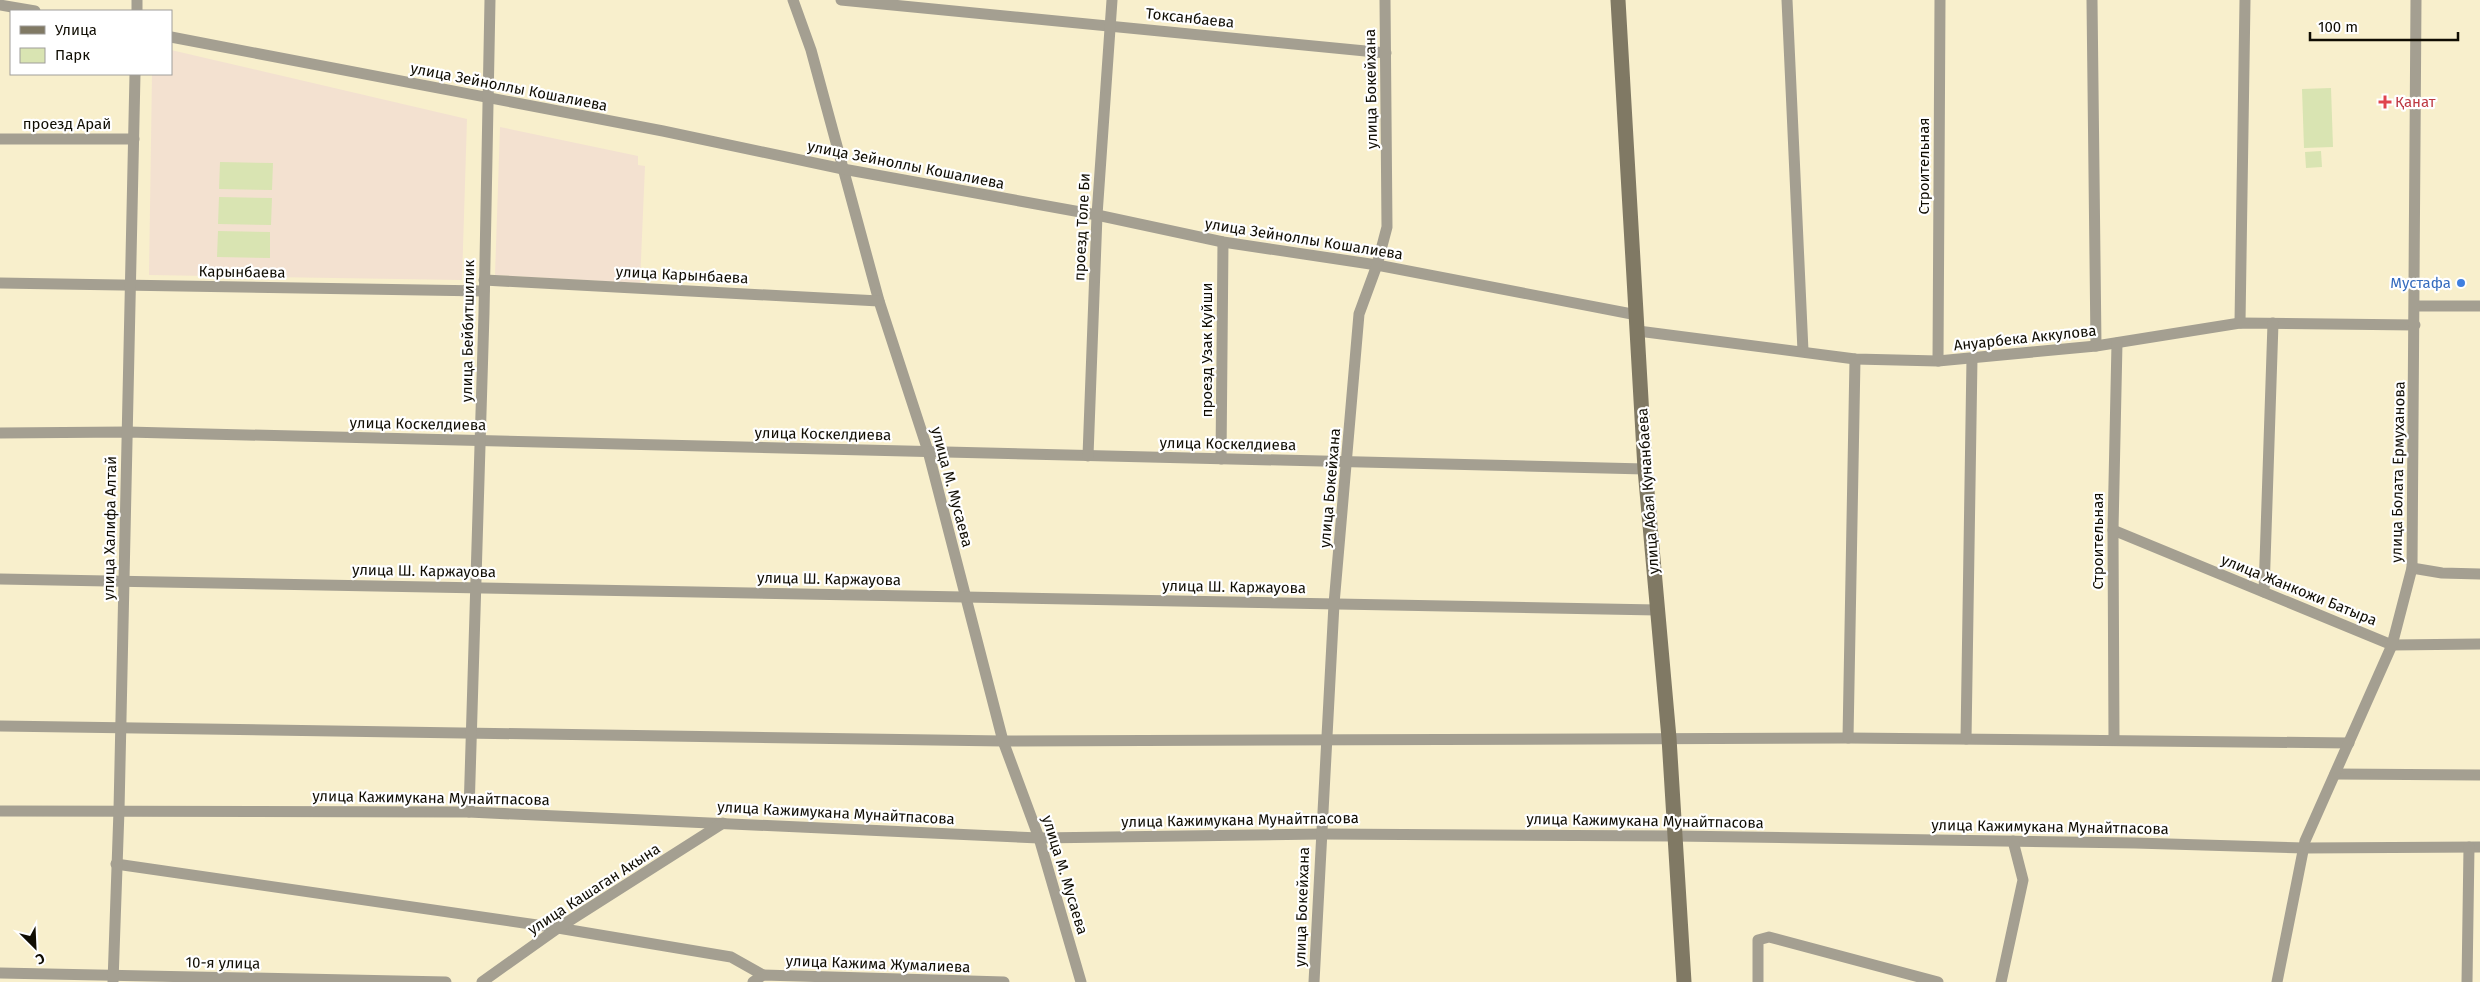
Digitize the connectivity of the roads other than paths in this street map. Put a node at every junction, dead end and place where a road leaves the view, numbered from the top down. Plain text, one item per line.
1 (490, 0) edge
2 (793, 0) edge
3 (841, 0) edge
4 (1112, 0) edge
5 (1385, 0) edge
6 (1618, 0) edge
7 (1787, 0) edge
8 (1940, 0) edge
9 (2092, 0) edge
10 (2245, 0) edge
11 (2416, 0) edge
12 (0, 5) edge
13 (29, 10) edge
14 (1110, 26) junction
15 (172, 37) edge
16 (1386, 52) junction
17 (134, 75) edge
18 (489, 99) junction
19 (0, 139) edge
20 (134, 140) junction
21 (843, 169) junction
22 (1097, 216) junction
23 (1223, 242) junction
24 (1377, 265) junction
25 (0, 283) edge
26 (131, 284) junction
27 (484, 286) junction
28 (879, 301) junction
29 (2415, 306) junction
30 (2480, 306) edge
31 (1637, 315) junction
32 (2240, 323) junction
33 (2273, 323) junction
34 (2415, 325) junction
35 (1638, 331) junction
36 (2117, 342) junction
37 (2096, 346) junction
38 (1803, 350) junction
39 (1972, 358) junction
40 (1855, 359) junction
41 (1938, 361) junction
42 (128, 432) junction
43 (0, 433) edge
44 (480, 441) junction
45 (928, 452) junction
46 (1088, 456) junction
47 (1221, 459) junction
48 (1348, 462) junction
49 (1645, 469) junction
50 (2113, 530) junction
51 (2412, 568) junction
52 (2480, 574) edge
53 (0, 579) edge
54 (124, 580) junction
55 (476, 587) junction
56 (2264, 592) junction
57 (966, 597) junction
58 (1334, 604) junction
59 (1657, 610) junction
60 (2480, 644) edge
61 (2392, 645) junction
62 (0, 726) edge
63 (121, 728) junction
64 (471, 733) junction
65 (1326, 738) junction
66 (1669, 738) junction
67 (1848, 738) junction
68 (1966, 739) junction
69 (2114, 740) junction
70 (1003, 741) junction
71 (2349, 743) junction
72 (2335, 774) junction
73 (2480, 775) edge
74 (119, 810) junction
75 (0, 811) edge
76 (469, 812) junction
77 (724, 823) junction
78 (1321, 834) junction
79 (1675, 836) junction
80 (1040, 838) junction
81 (2013, 841) junction
82 (2474, 847) edge
83 (2304, 848) junction
84 (116, 864) junction
85 (558, 928) junction
86 (0, 973) edge
87 (763, 976) junction
88 (113, 979) edge
89 (446, 982) edge
90 (482, 982) edge
91 (753, 982) edge
92 (1004, 982) edge
93 (1082, 982) edge
94 (1314, 982) edge
95 (1684, 982) edge
96 (1758, 982) edge
97 (1938, 982) edge
98 (2001, 982) edge
99 (2277, 982) edge
100 (2467, 982) edge

1 - 18 street, улица Бейбитшилик
2 - 21 street, улица М. Мусаева
3 - 14 street, Токсанбаева
4 - 14 street, проезд Толе Би
5 - 16 street, улица Бокейхана
6 - 31 street, улица Абая Кунанбаева
7 - 38 street
8 - 41 street, Строительная
9 - 37 street
10 - 32 street
11 - 29 street, улица Болата Ермуханова
12 - 13 street
14 - 16 street, Токсанбаева
14 - 22 street, проезд Толе Би
15 - 18 street, улица Зейноллы Кошалиева
16 - 24 street, улица Бокейхана
17 - 20 street, улица Халифа Алтай
18 - 21 street, улица Зейноллы Кошалиева
18 - 27 street, улица Бейбитшилик
19 - 20 street, проезд Арай
20 - 26 street, улица Халифа Алтай
21 - 22 street, улица Зейноллы Кошалиева
21 - 28 street, улица М. Мусаева
22 - 23 street, улица Зейноллы Кошалиева
22 - 46 street, проезд Толе Би
23 - 24 street, улица Зейноллы Кошалиева
23 - 47 street, проезд Узак Куйши
24 - 31 street, улица Зейноллы Кошалиева
24 - 48 street, улица Бокейхана
25 - 26 street, Карынбаева
26 - 27 street, Карынбаева
26 - 42 street, улица Халифа Алтай
27 - 28 street, улица Карынбаева
27 - 44 street, улица Бейбитшилик
28 - 45 street, улица М. Мусаева
29 - 30 street
29 - 34 street, улица Болата Ермуханова
31 - 35 street, улица Абая Кунанбаева
32 - 33 street, Ануарбека Аккулова
32 - 36 street, Ануарбека Аккулова
33 - 34 street, Ануарбека Аккулова
33 - 56 street
34 - 51 street, улица Болата Ермуханова
35 - 38 street, Ануарбека Аккулова
35 - 49 street, улица Абая Кунанбаева
36 - 37 street, Ануарбека Аккулова
36 - 50 street, Строительная
37 - 39 street, Ануарбека Аккулова
38 - 40 street, Ануарбека Аккулова
39 - 41 street, Ануарбека Аккулова
39 - 68 street
40 - 41 street, Ануарбека Аккулова
40 - 67 street
42 - 43 street, улица Коскелдиева
42 - 44 street, улица Коскелдиева
42 - 54 street, улица Халифа Алтай
44 - 45 street, улица Коскелдиева
44 - 55 street, улица Бейбитшилик
45 - 46 street, улица Коскелдиева
45 - 57 street, улица М. Мусаева
46 - 47 street, улица Коскелдиева
47 - 48 street, улица Коскелдиева
48 - 49 street, улица Коскелдиева
48 - 58 street, улица Бокейхана
49 - 59 street, улица Абая Кунанбаева
50 - 56 street, улица Жанкожи Батыра
50 - 69 street, Строительная
51 - 52 street
51 - 61 street, улица Болата Ермуханова
53 - 54 street, улица Ш. Каржауова
54 - 55 street, улица Ш. Каржауова
54 - 63 street, улица Халифа Алтай
55 - 57 street, улица Ш. Каржауова
55 - 64 street, улица Бейбитшилик
56 - 61 street, улица Жанкожи Батыра
57 - 58 street, улица Ш. Каржауова
57 - 70 street, улица М. Мусаева
58 - 59 street, улица Ш. Каржауова
58 - 65 street, улица Бокейхана
59 - 66 street, улица Абая Кунанбаева
60 - 61 street, улица Жанкожи Батыра
61 - 71 street, улица Болата Ермуханова
62 - 63 street
63 - 64 street
63 - 74 street, улица Халифа Алтай
64 - 70 street
64 - 76 street, улица Бейбитшилик
65 - 66 street
65 - 70 street
65 - 78 street, улица Бокейхана
66 - 67 street
66 - 79 street, улица Абая Кунанбаева
67 - 68 street
68 - 69 street
69 - 71 street
70 - 80 street, улица М. Мусаева
71 - 72 street, улица Болата Ермуханова
72 - 73 street
72 - 83 street, улица Болата Ермуханова
74 - 75 street, улица Кажимукана Мунайтпасова
74 - 76 street, улица Кажимукана Мунайтпасова
74 - 84 street, улица Халифа Алтай
76 - 77 street, улица Кажимукана Мунайтпасова
77 - 80 street, улица Кажимукана Мунайтпасова
77 - 85 street, улица Кашаган Акына
78 - 79 street, улица Кажимукана Мунайтпасова
78 - 80 street, улица Кажимукана Мунайтпасова
78 - 94 street, улица Бокейхана
79 - 81 street, улица Кажимукана Мунайтпасова
79 - 95 street, улица Абая Кунанбаева
80 - 93 street, улица М. Мусаева
81 - 83 street, улица Кажимукана Мунайтпасова
81 - 98 street
82 - 83 street, улица Кажимукана Мунайтпасова
82 - 100 street
83 - 99 street, улица Болата Ермуханова
84 - 85 street
84 - 88 street, улица Халифа Алтай
85 - 87 street
85 - 90 street, улица Кашаган Акына
86 - 88 street, 10-я улица
87 - 91 street
87 - 92 street, улица Кажима Жумалиева
88 - 89 street, 10-я улица
96 - 97 street

